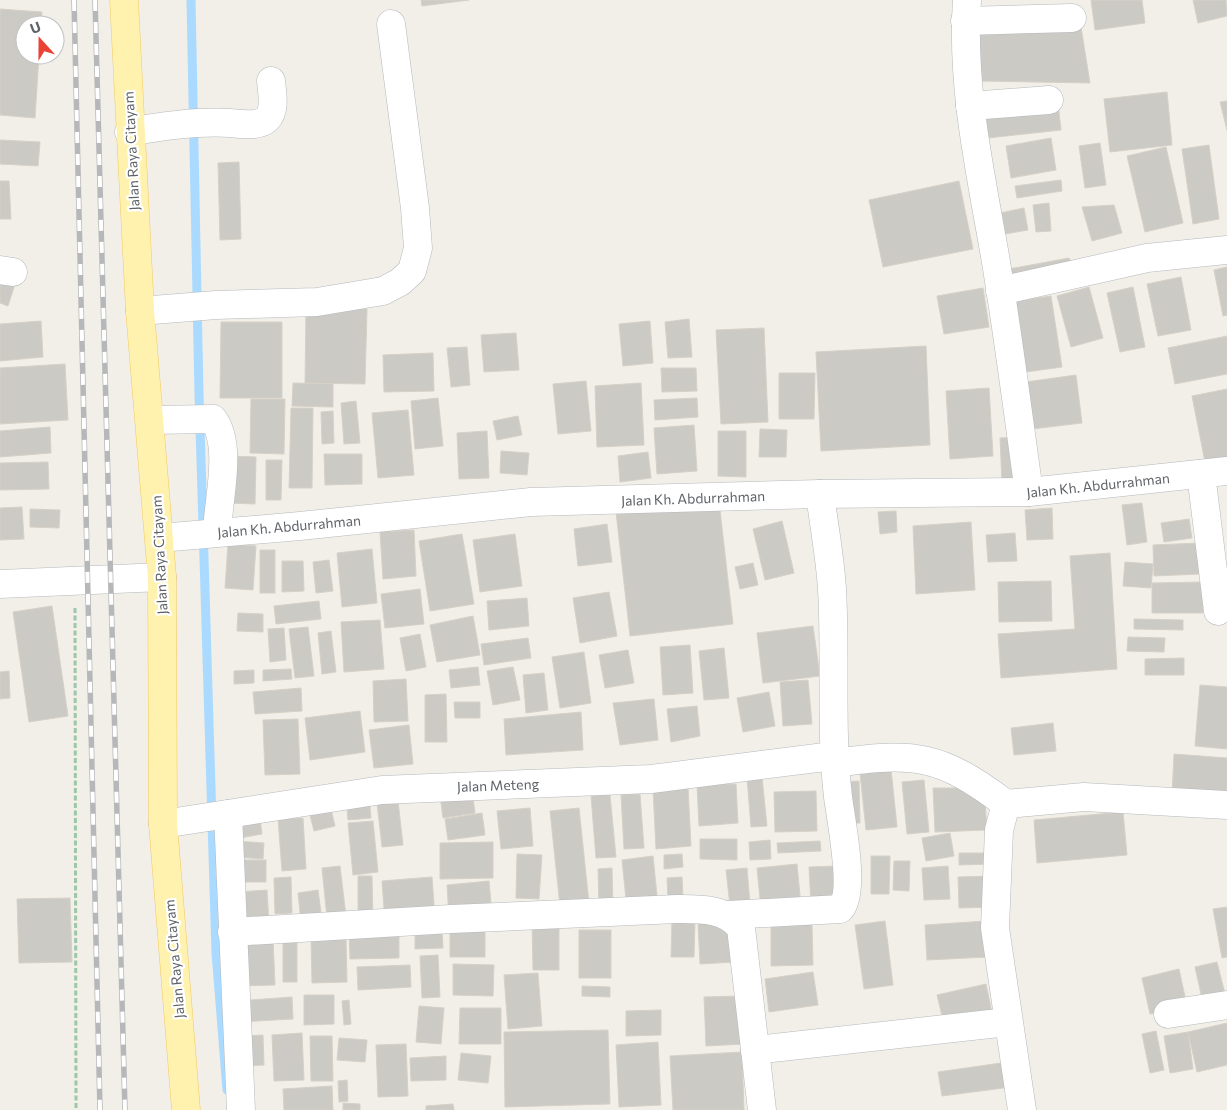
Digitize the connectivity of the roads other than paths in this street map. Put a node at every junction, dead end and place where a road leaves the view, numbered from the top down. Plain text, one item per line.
1 (124, 0) edge
2 (966, 11) edge
3 (1072, 18) dead end
4 (391, 24) dead end
5 (271, 81) dead end
6 (1049, 100) dead end
7 (970, 106) junction
8 (141, 130) junction
9 (1227, 250) edge
10 (1000, 291) junction
11 (140, 310) junction
12 (161, 419) junction
13 (1214, 472) edge
14 (1029, 492) junction
15 (820, 494) junction
16 (206, 533) junction
17 (160, 538) junction
18 (162, 577) junction
19 (0, 584) edge
20 (1221, 589) edge
21 (834, 759) junction
22 (1006, 804) junction
23 (1227, 804) edge
24 (221, 814) junction
25 (169, 823) junction
26 (728, 915) junction
27 (232, 932) junction
28 (1227, 1005) edge
29 (1168, 1014) dead end
30 (1008, 1022) junction
31 (755, 1050) junction
32 (186, 1110) edge
33 (241, 1110) edge
34 (762, 1110) edge
35 (1022, 1110) edge

1 - 8 main road, Jalan Raya Citayam
2 - 3 street
2 - 7 street
4 - 11 street
5 - 8 street
6 - 7 street
7 - 10 street
8 - 11 main road, Jalan Raya Citayam
9 - 10 street
10 - 14 street
11 - 12 main road, Jalan Raya Citayam
12 - 16 street
12 - 17 main road, Jalan Raya Citayam
13 - 14 street, Jalan Kh. Abdurrahman
13 - 20 street
14 - 15 street, Jalan Kh. Abdurrahman
15 - 16 street, Jalan Kh. Abdurrahman
15 - 21 street
16 - 17 street, Jalan Kh. Abdurrahman
17 - 18 main road, Jalan Raya Citayam
18 - 19 street
18 - 25 main road, Jalan Raya Citayam
21 - 22 street, Jalan Meteng
21 - 24 street, Jalan Meteng
21 - 26 street
22 - 23 street
22 - 30 street
24 - 25 street, Jalan Meteng
24 - 27 street
25 - 32 main road, Jalan Raya Citayam
26 - 27 street
26 - 31 street
27 - 33 street
28 - 29 street
30 - 31 street
30 - 35 street
31 - 34 street

